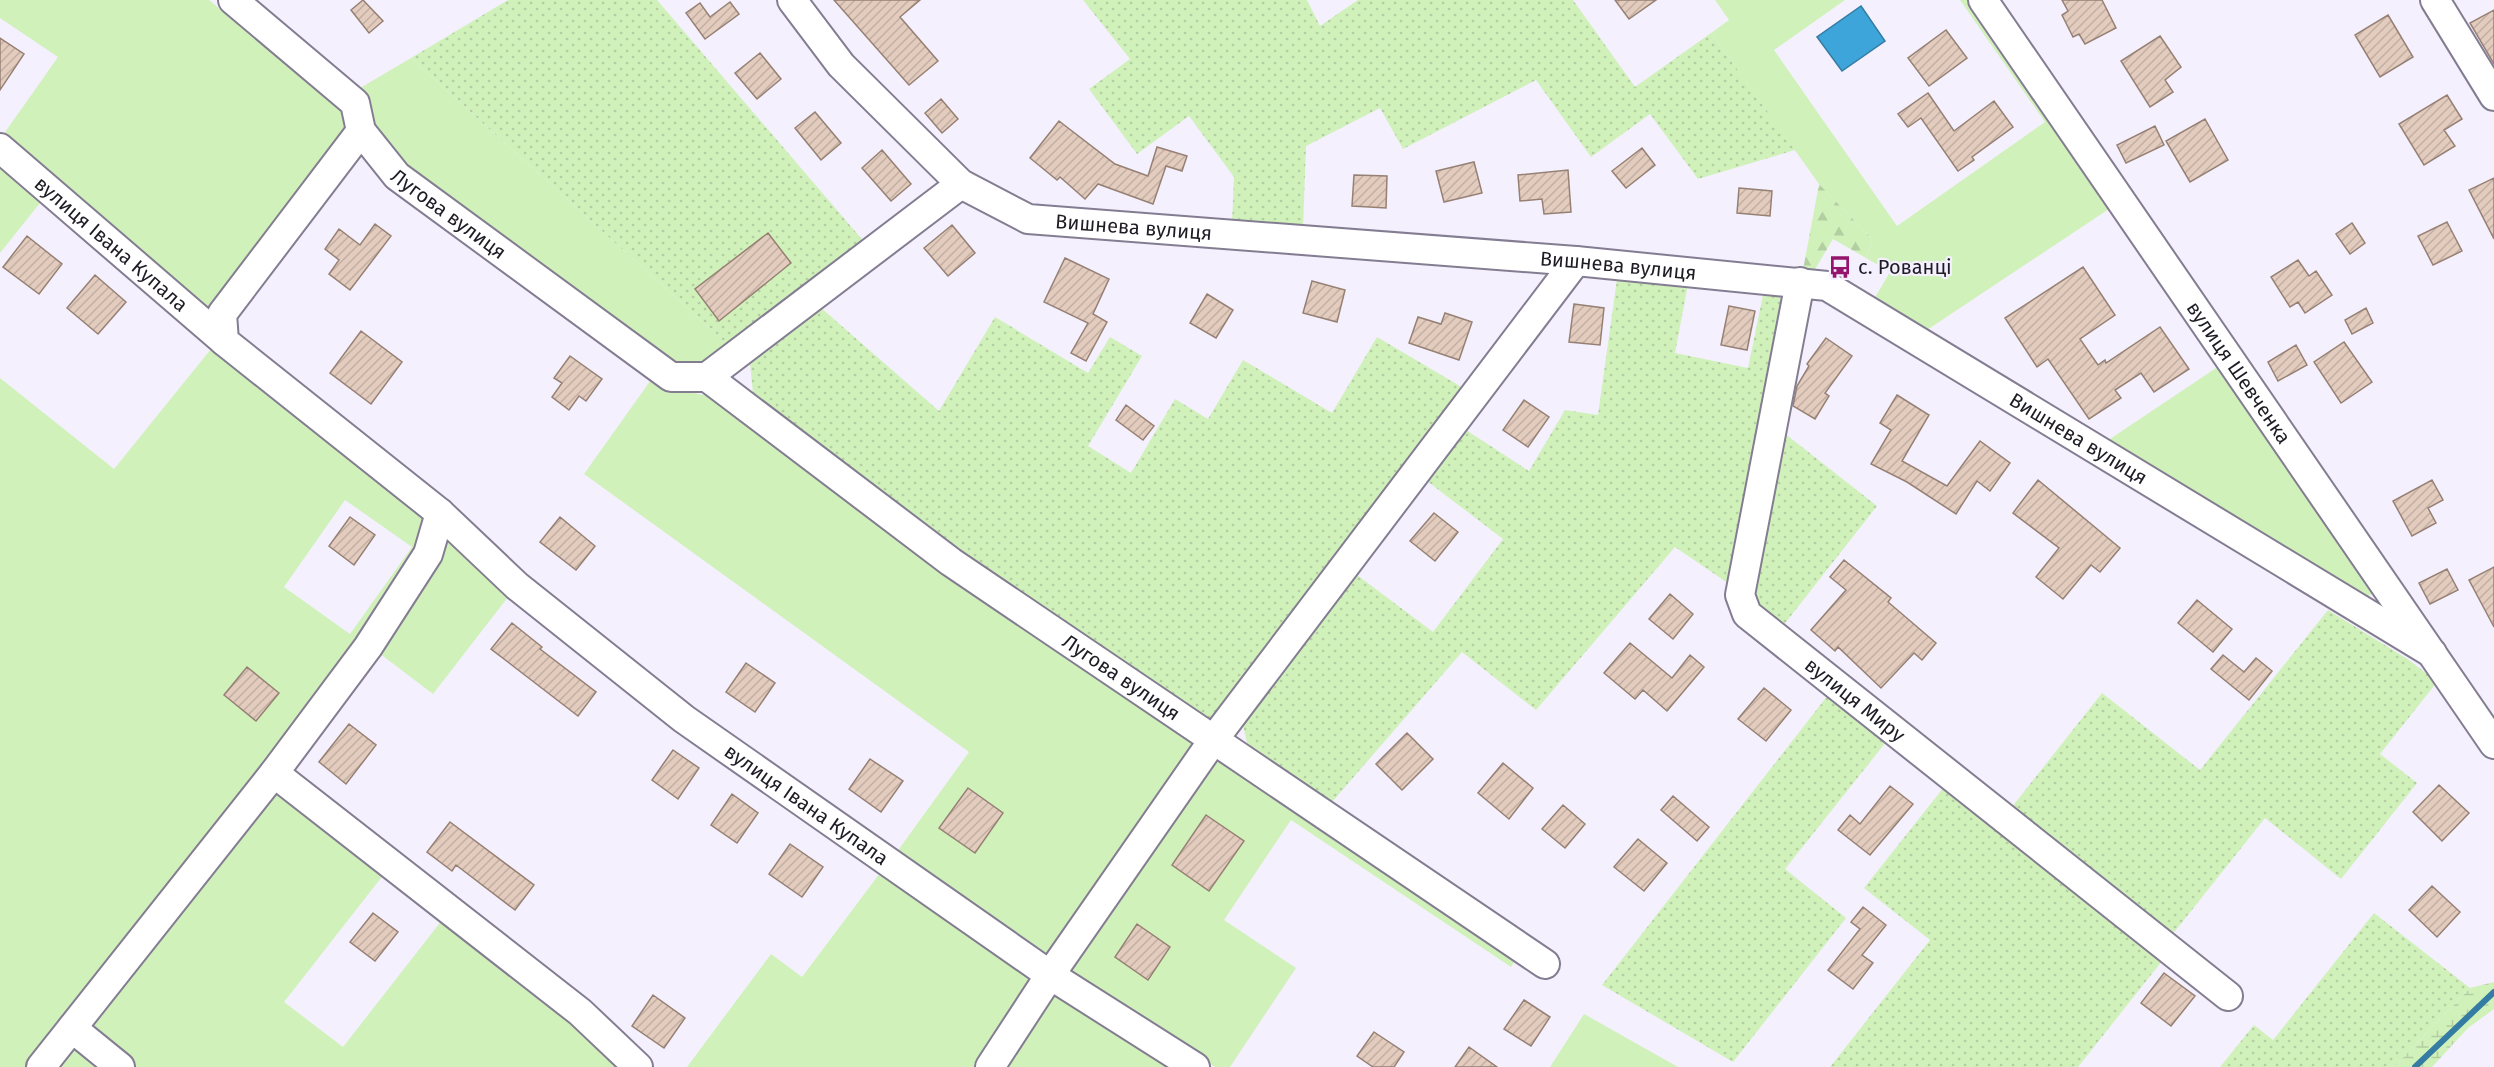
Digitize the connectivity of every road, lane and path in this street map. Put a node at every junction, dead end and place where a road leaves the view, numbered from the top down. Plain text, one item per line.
1 (233, 0) edge
2 (792, 0) edge
3 (2435, 0) edge
4 (1988, 1) edge
5 (2490, 81) edge
6 (361, 131) junction
7 (0, 148) edge
8 (961, 184) junction
9 (1576, 261) junction
10 (1800, 282) junction
11 (224, 341) junction
12 (707, 377) junction
13 (440, 513) junction
14 (2432, 653) junction
15 (1214, 739) junction
16 (2494, 744) edge
17 (274, 772) junction
18 (1545, 964) dead end
19 (1050, 975) junction
20 (2228, 996) dead end
21 (72, 1028) junction
22 (41, 1067) edge
23 (120, 1067) edge
24 (638, 1067) edge
25 (990, 1067) edge
26 (1196, 1067) edge

1 - 6 street, Лугова вулиця
2 - 8 street, Вишнева вулиця
3 - 5 street
4 - 14 street, вулиця Шевченка
6 - 11 street
6 - 12 street, Лугова вулиця
7 - 11 street, вулиця Івана Купала
8 - 9 street, Вишнева вулиця
8 - 12 street
9 - 10 street, Вишнева вулиця
9 - 15 street
10 - 14 street, Вишнева вулиця
10 - 20 street, вулиця Миру
11 - 13 street, вулиця Івана Купала
12 - 15 street, Лугова вулиця
13 - 17 street
13 - 19 street, вулиця Івана Купала
14 - 16 street, вулиця Шевченка
15 - 18 street, Лугова вулиця
15 - 19 street
17 - 21 street
17 - 24 street
19 - 25 street
19 - 26 street, вулиця Івана Купала
21 - 22 street
21 - 23 street

